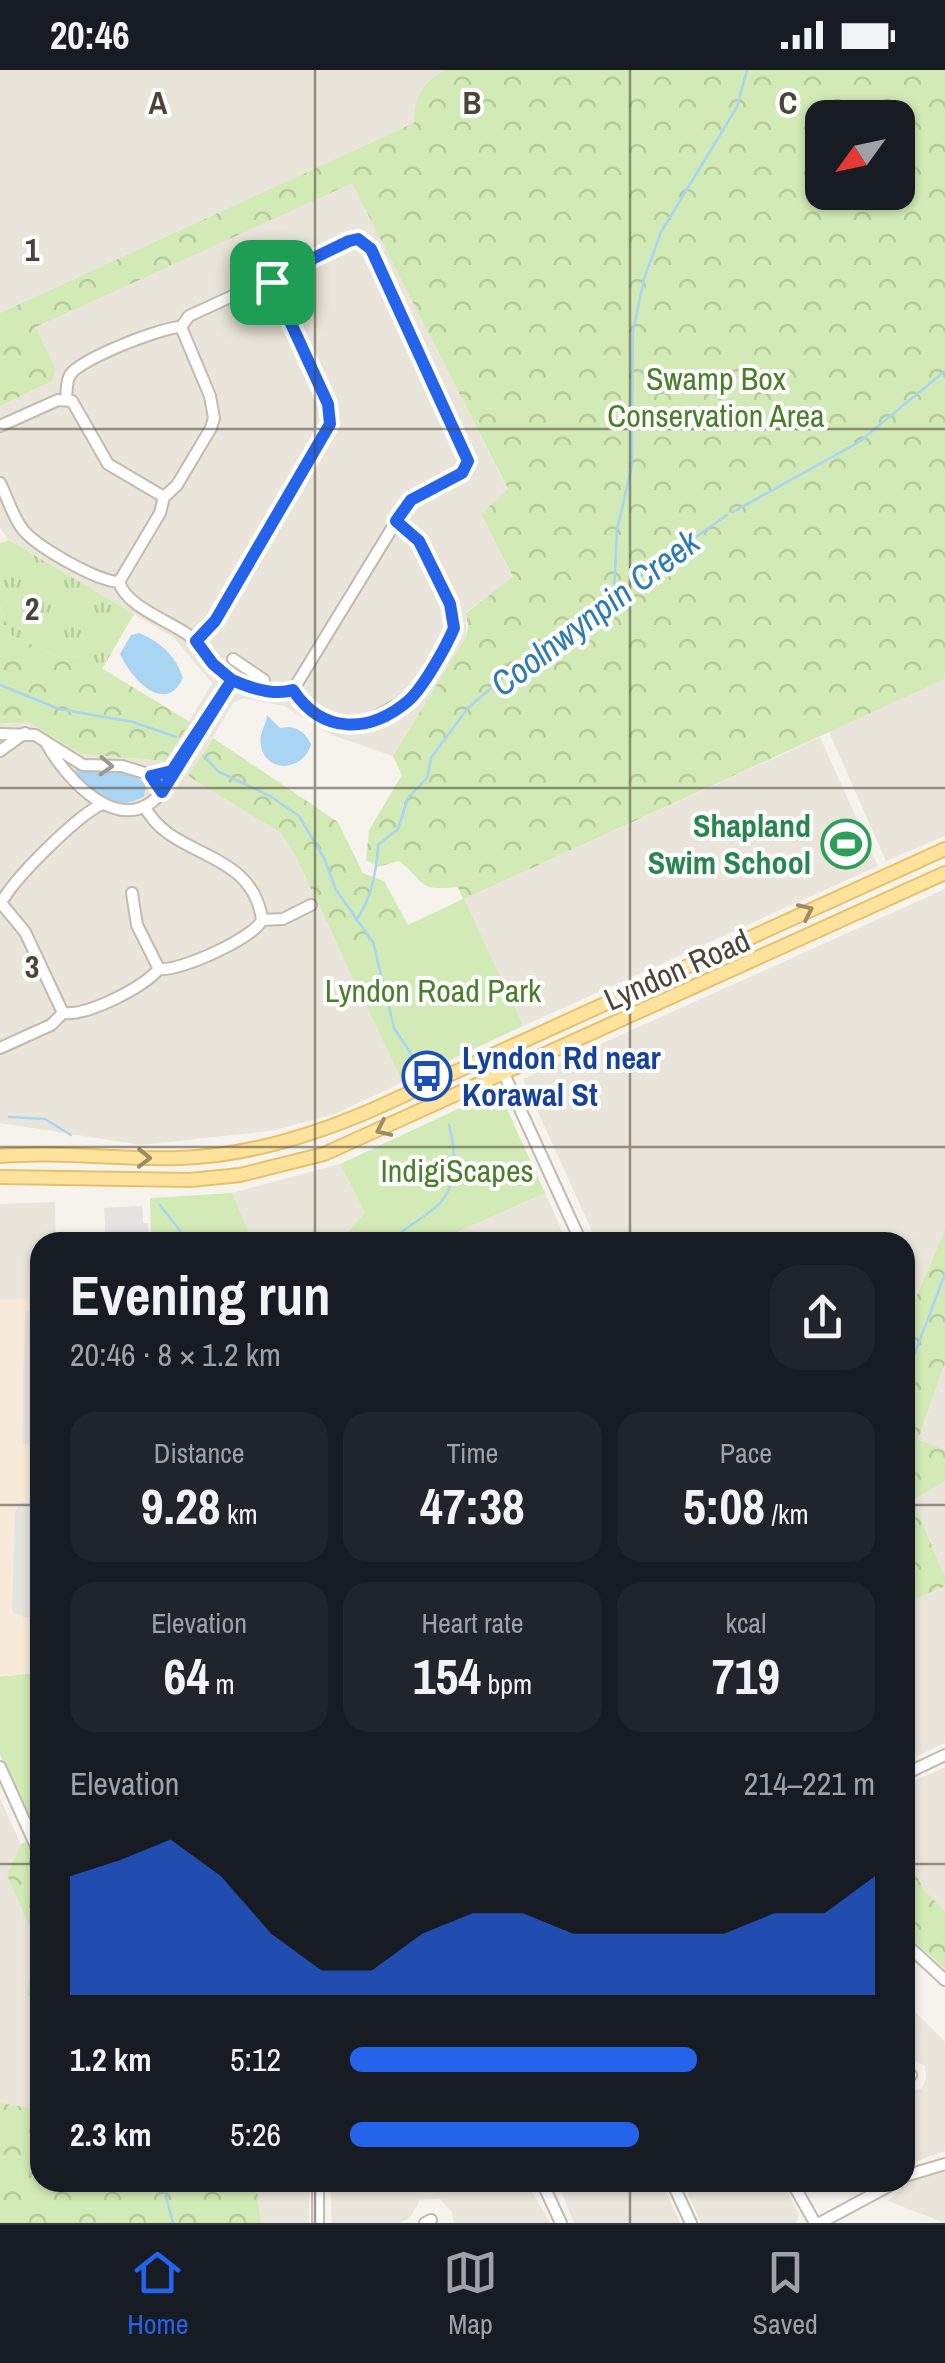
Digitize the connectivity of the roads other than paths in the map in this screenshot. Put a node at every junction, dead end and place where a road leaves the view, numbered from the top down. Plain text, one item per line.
1 (272, 282) junction
2 (182, 327) junction
3 (66, 399) junction
4 (0, 426) edge
5 (0, 483) edge
6 (164, 497) junction
7 (396, 521) junction
8 (119, 582) junction
9 (196, 641) junction
10 (233, 659) dead end
11 (232, 680) junction
12 (265, 690) junction
13 (293, 690) junction
14 (26, 733) junction
15 (0, 734) edge
16 (45, 741) junction
17 (0, 751) edge
18 (172, 771) junction
19 (151, 776) junction
20 (162, 792) junction
21 (88, 795) junction
22 (102, 804) junction
23 (145, 808) junction
24 (88, 810) junction
25 (945, 849) edge
26 (945, 873) edge
27 (132, 893) dead end
28 (1, 903) edge
29 (312, 905) dead end
30 (262, 920) junction
31 (158, 970) junction
32 (64, 1013) junction
33 (0, 1048) edge
34 (494, 1054) junction
35 (504, 1074) junction
36 (0, 1156) edge
37 (0, 1176) edge
38 (576, 1232) edge
39 (945, 1755) edge
40 (0, 1767) edge
41 (915, 1769) edge
42 (30, 1833) edge
43 (915, 1952) edge
44 (945, 1980) edge
45 (945, 2164) edge
46 (915, 2172) edge
47 (318, 2192) edge
48 (547, 2192) edge
49 (677, 2192) edge
50 (798, 2192) edge
51 (877, 2192) edge
52 (318, 2223) edge
53 (561, 2223) edge
54 (691, 2223) edge
55 (818, 2223) edge

1 - 2 street
1 - 7 street
1 - 9 street
2 - 3 street
2 - 6 street
3 - 4 street
3 - 6 street
5 - 8 street
6 - 8 street
7 - 13 street
7 - 13 street
8 - 9 street
9 - 11 street
10 - 12 street
11 - 12 street
11 - 18 street
12 - 13 street
14 - 15 street
14 - 16 street
14 - 17 street
16 -> 19 street
16 - 21 street
18 - 19 street
18 - 20 street
19 - 20 street
20 - 23 street
21 - 22 street
21 - 24 street
22 - 23 street
22 - 24 street
23 - 30 street
24 - 28 street
34 -> 25 main road, Lyndon Road
26 - 35 main road, Lyndon Road
27 - 31 street
28 - 32 street
29 - 30 street
30 - 31 street
31 - 32 street
32 - 33 street
34 - 35 main road
36 -> 34 main road, Lyndon Road
35 -> 37 main road, Lyndon Road
35 - 38 street
39 - 41 street
40 - 42 street
43 - 44 street
45 - 46 street
47 - 52 street
48 - 53 street
49 - 54 street
50 - 55 street
51 - 55 street

